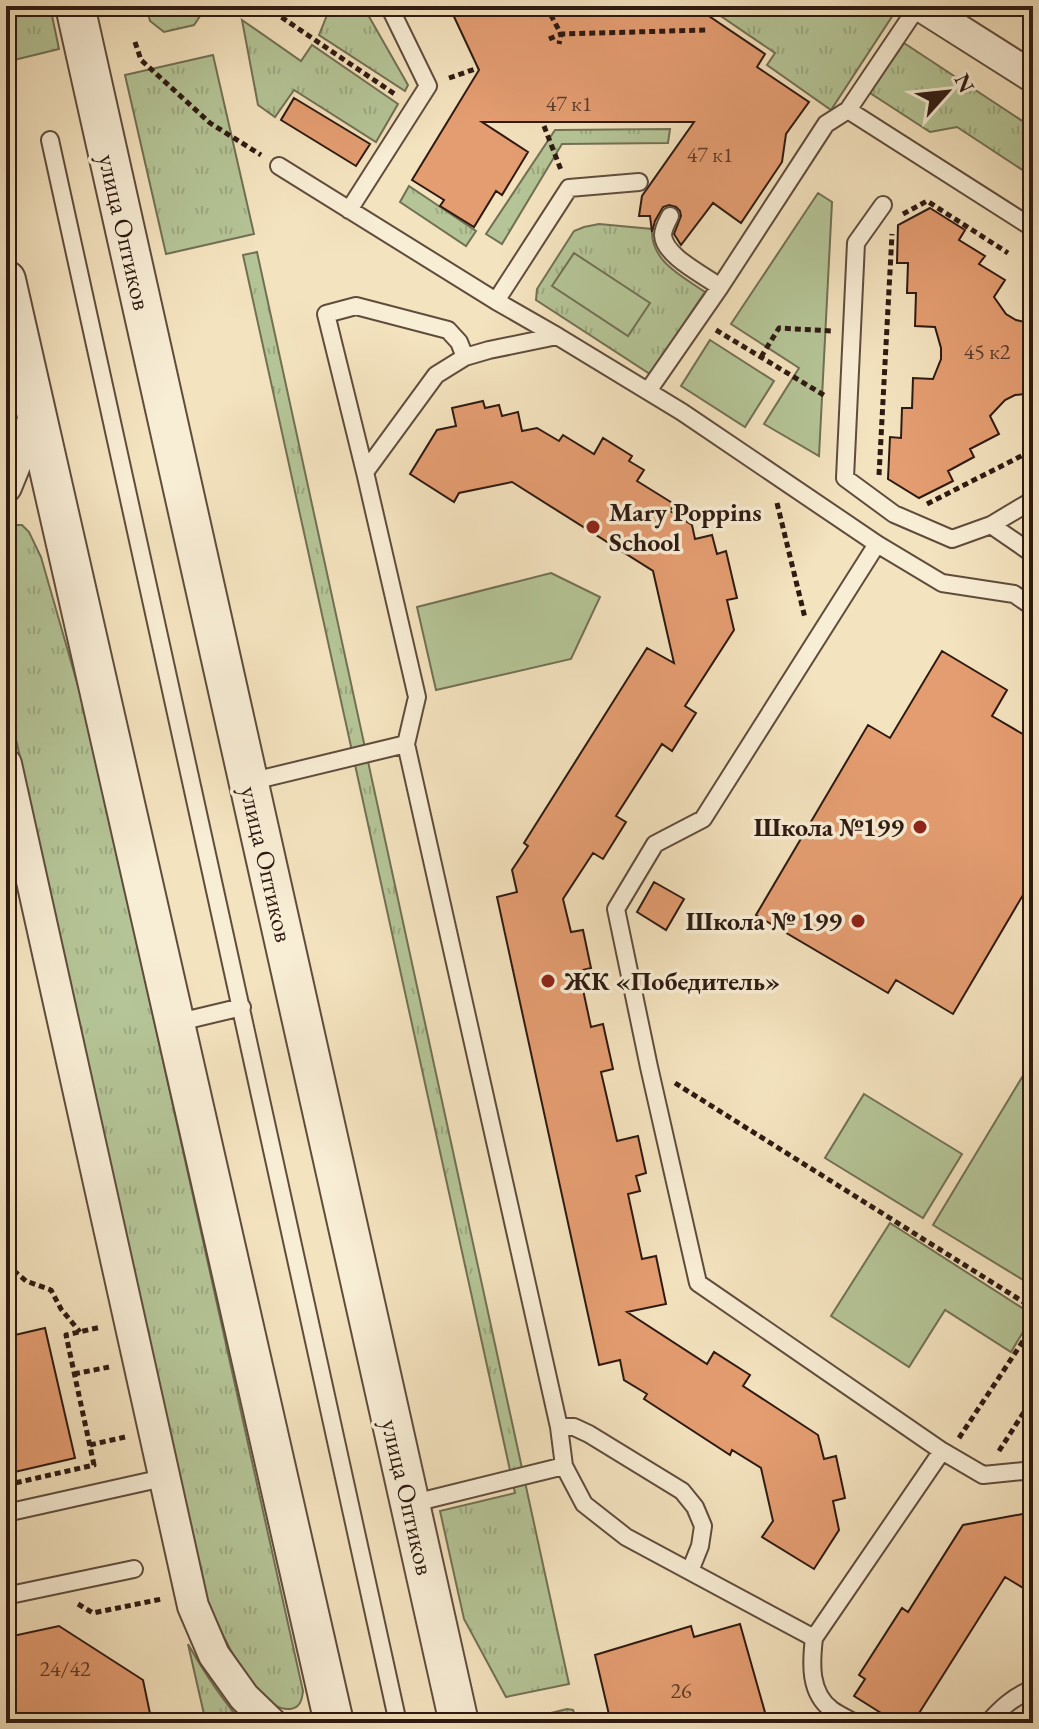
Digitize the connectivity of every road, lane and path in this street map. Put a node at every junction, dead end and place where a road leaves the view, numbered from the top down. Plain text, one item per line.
1 (75, 6) edge
2 (265, 6) edge
3 (389, 6) edge
4 (546, 6) edge
5 (920, 6) edge
6 (707, 30) dead end
7 (561, 34) junction
8 (549, 39) dead end
9 (135, 42) dead end
10 (559, 44) dead end
11 (477, 70) dead end
12 (1033, 77) edge
13 (428, 86) junction
14 (414, 107) junction
15 (848, 110) junction
16 (542, 123) dead end
17 (50, 140) dead end
18 (279, 166) joint
19 (639, 182) dead end
20 (569, 188) junction
21 (883, 205) dead end
22 (349, 210) junction
23 (670, 216) dead end
24 (1033, 228) edge
25 (1008, 253) dead end
26 (6, 280) edge
27 (720, 287) junction
28 (496, 301) junction
29 (718, 331) dead end
30 (852, 332) junction
31 (886, 334) junction
32 (557, 336) junction
33 (465, 357) junction
34 (761, 357) junction
35 (648, 391) junction
36 (849, 410) junction
37 (36, 413) junction
38 (881, 430) junction
39 (1033, 450) edge
40 (365, 472) junction
41 (770, 472) junction
42 (878, 480) dead end
43 (6, 487) edge
44 (1033, 500) edge
45 (920, 507) dead end
46 (991, 525) junction
47 (877, 544) junction
48 (1033, 554) edge
49 (1033, 607) edge
50 (811, 646) junction
51 (406, 744) junction
52 (6, 764) edge
53 (249, 782) junction
54 (242, 1007) junction
55 (175, 1023) junction
56 (649, 1067) junction
57 (6, 1264) edge
58 (1033, 1308) edge
59 (1033, 1326) edge
60 (101, 1327) dead end
61 (80, 1332) junction
62 (109, 1367) dead end
63 (74, 1374) junction
64 (1033, 1398) edge
65 (559, 1427) junction
66 (125, 1437) dead end
67 (90, 1445) junction
68 (942, 1451) junction
69 (564, 1466) junction
70 (1033, 1470) edge
71 (983, 1475) junction
72 (163, 1478) junction
73 (6, 1485) edge
74 (410, 1504) junction
75 (6, 1513) edge
76 (134, 1569) dead end
77 (690, 1571) junction
78 (47, 1587) junction
79 (6, 1594) edge
80 (162, 1599) dead end
81 (814, 1638) junction
82 (1033, 1689) edge
83 (271, 1723) edge
84 (334, 1723) edge
85 (398, 1723) edge
86 (459, 1723) edge
87 (855, 1723) edge
88 (988, 1723) edge

1 - 53 street, улица Оптиков
2 - 14 path
3 - 13 lane
4 - 7 path
5 - 12 street
5 - 15 lane
6 - 7 path
7 - 8 path
7 - 10 path
9 - 18 path
11 - 13 path
13 - 14 lane
14 - 22 lane
15 - 24 lane
15 - 27 lane
16 - 20 path
17 - 54 lane
18 - 22 lane
19 - 20 lane
20 - 28 lane
21 - 30 lane
22 - 28 lane
23 - 27 lane
25 - 31 path
26 - 37 street
27 - 35 lane
28 - 32 lane
29 - 34 path
30 - 31 path
30 - 34 path
30 - 36 lane
31 - 38 path
32 - 33 lane
32 - 35 lane
33 - 40 lane
33 - 40 lane
34 - 36 path
35 - 41 lane
36 - 38 path
36 - 46 lane
37 - 43 street
37 - 55 street
38 - 42 path
39 - 45 path
40 - 51 lane
41 - 47 lane
41 - 50 path
44 - 46 lane
46 - 48 lane
47 - 49 lane
47 - 50 lane
50 - 56 lane
51 - 53 lane
51 - 65 lane
52 - 72 street
53 - 74 street, улица Оптиков
54 - 55 lane
54 - 85 lane
55 - 84 street
56 - 58 path
56 - 68 lane
57 - 61 path
59 - 68 path
60 - 61 path
61 - 63 path
62 - 63 path
63 - 67 path
64 - 71 path
65 - 69 lane
65 - 77 lane
66 - 67 path
67 - 73 path
68 - 71 lane
68 - 81 lane
69 - 74 lane
69 - 77 lane
70 - 71 lane
72 - 75 lane
72 - 83 street
74 - 86 street, улица Оптиков
76 - 78 lane
77 - 81 lane
78 - 79 lane
78 - 80 path
81 - 87 lane
82 - 88 lane

